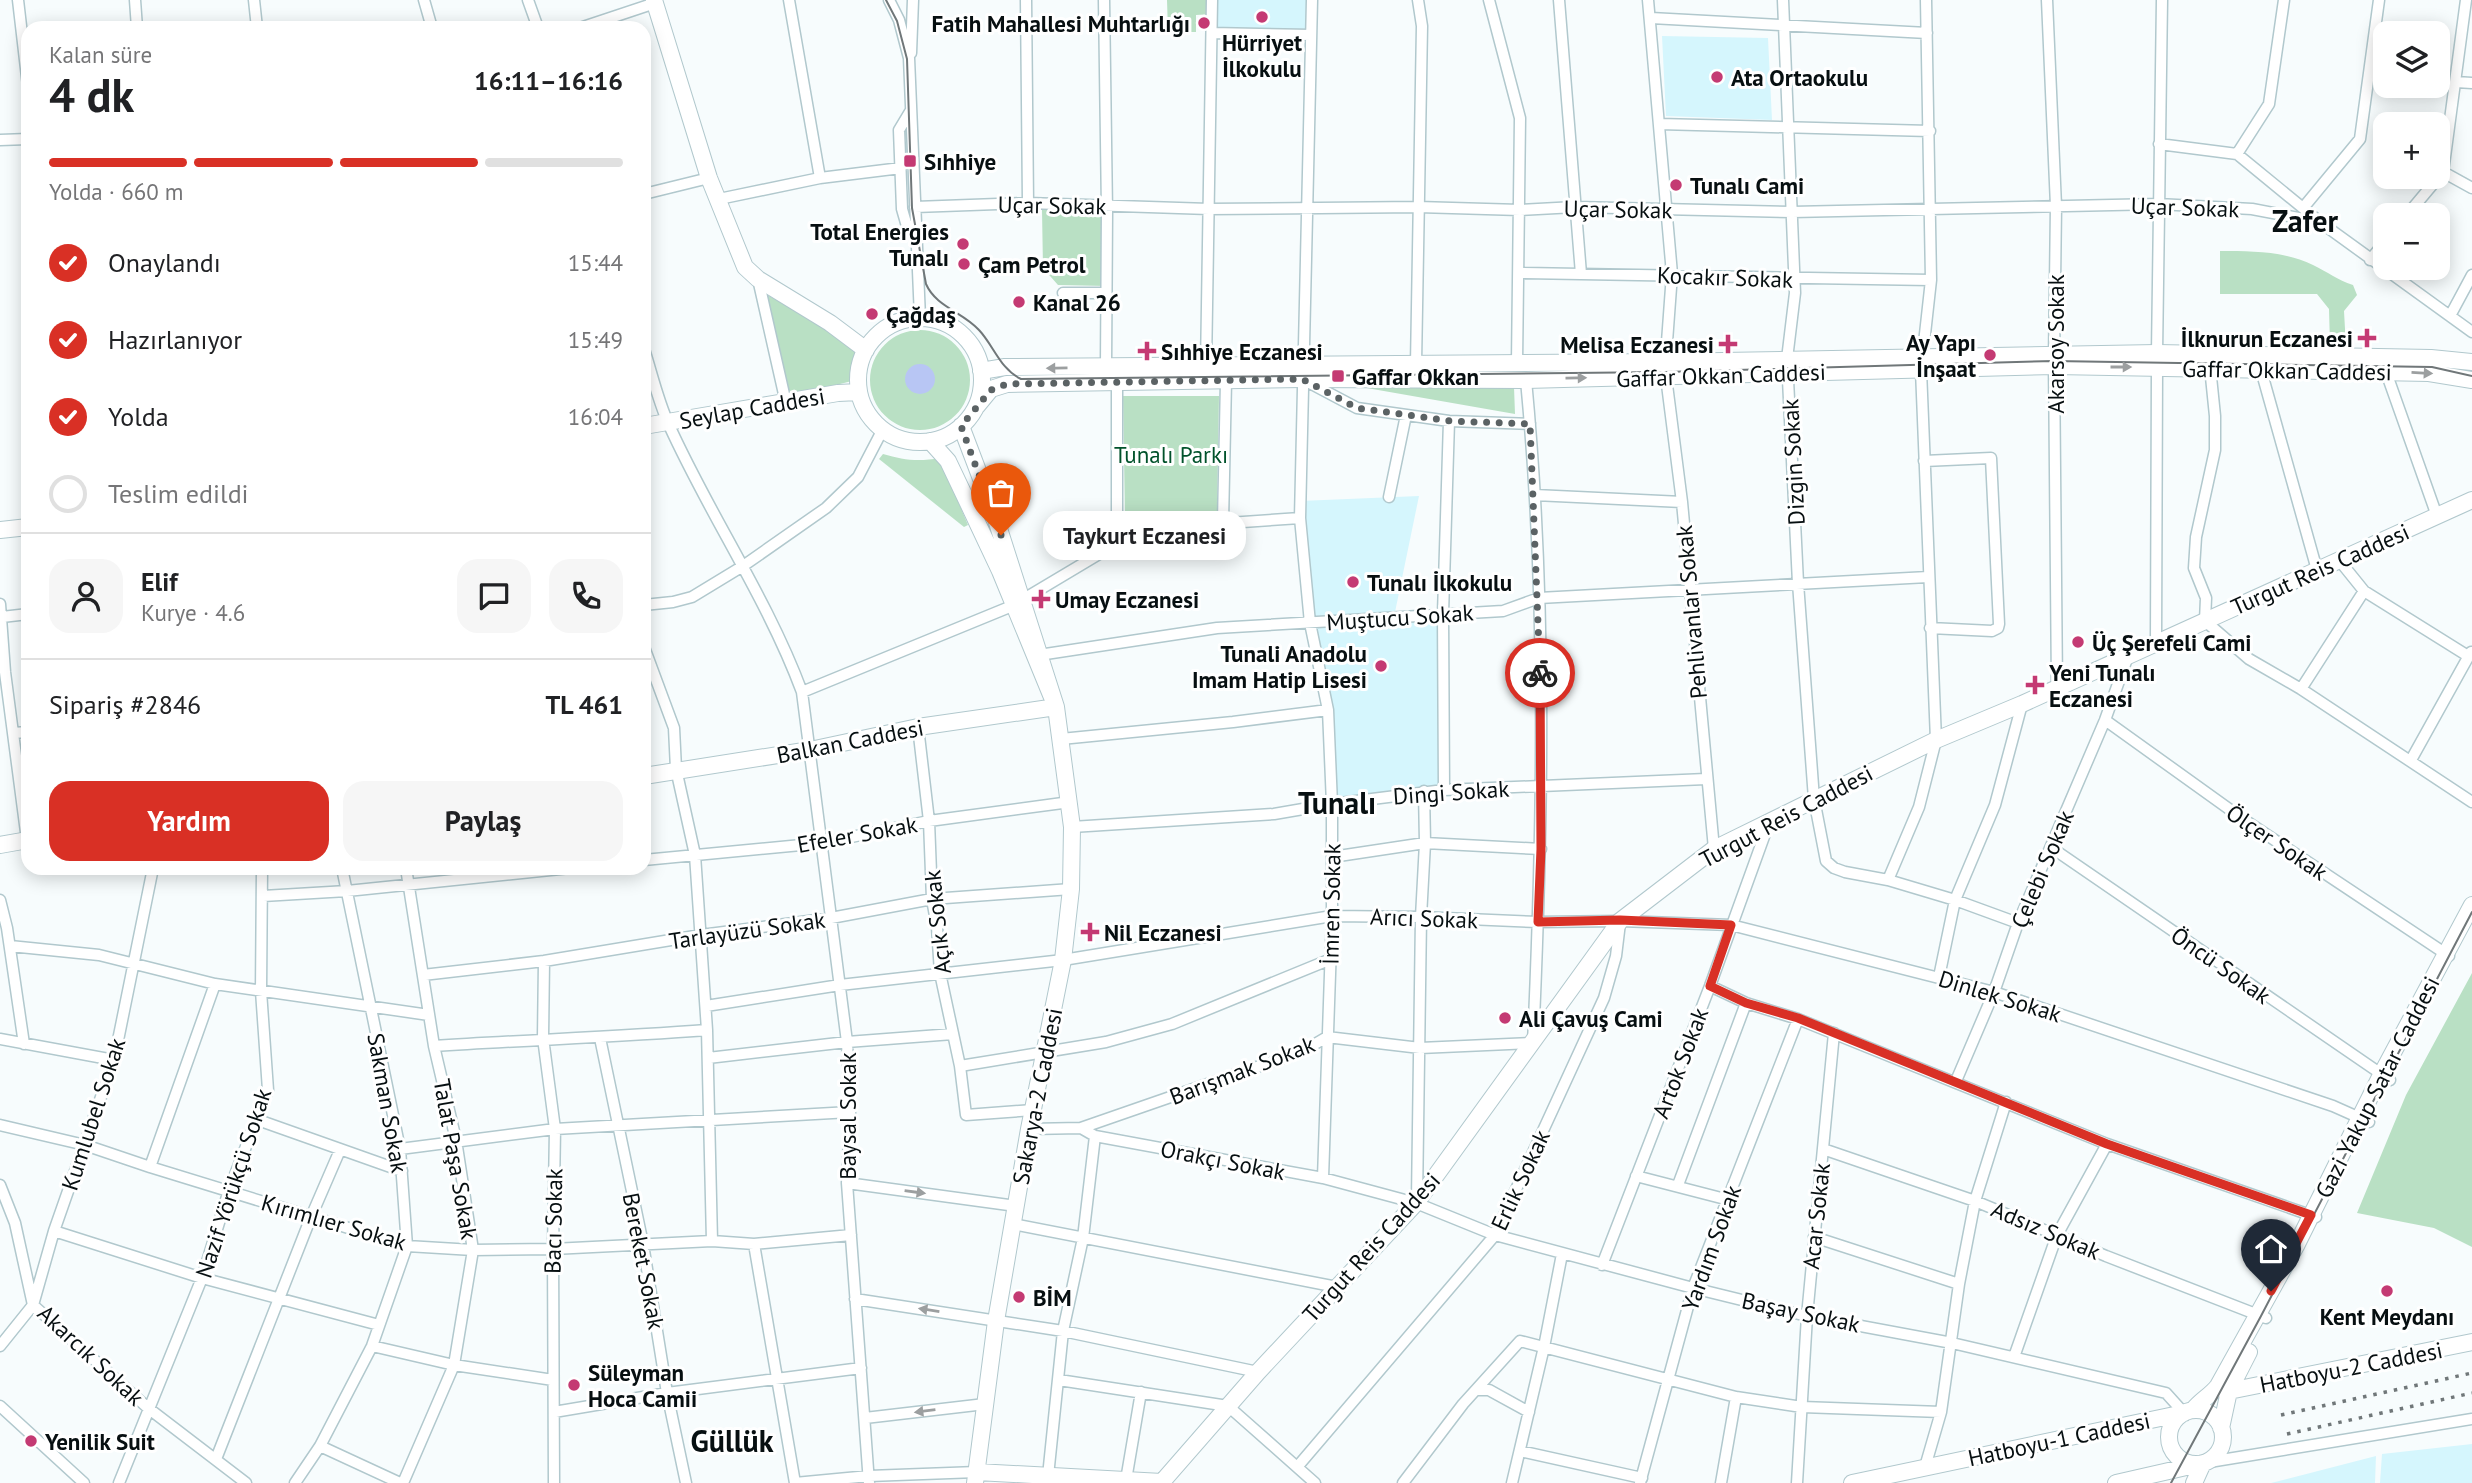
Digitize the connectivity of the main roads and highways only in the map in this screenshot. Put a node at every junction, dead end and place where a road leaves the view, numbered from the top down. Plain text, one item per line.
1 (659, 1) edge
2 (866, 350) junction
3 (2157, 360) junction
4 (2472, 362) edge
5 (1665, 369) junction
6 (981, 371) junction
7 (1302, 372) junction
8 (2472, 380) edge
9 (859, 392) junction
10 (977, 406) junction
11 (651, 425) edge
12 (961, 426) junction
13 (930, 441) junction
14 (2472, 500) edge
15 (21, 528) edge
16 (0, 530) edge
17 (1017, 603) junction
18 (1056, 707) junction
19 (651, 774) edge
20 (21, 841) edge
21 (0, 845) edge
22 (2472, 905) edge
23 (2472, 921) edge
24 (2449, 956) junction
25 (2262, 1317) junction
26 (2472, 1342) edge
27 (2229, 1391) junction
28 (2188, 1411) junction
29 (2221, 1428) junction
30 (2169, 1442) junction
31 (2203, 1463) junction
32 (976, 1477) edge
33 (2160, 1478) edge
34 (1164, 1482) edge
35 (1852, 1483) edge
36 (2116, 1483) edge
37 (2194, 1483) edge

1 - 2 main road
2 - 6 main road
2 - 9 main road
3 - 4 main road, Gaffar Okkan Caddesi
3 - 5 main road, Gaffar Okkan Caddesi
3 -> 8 main road, Gaffar Okkan Caddesi
5 - 7 main road, Gaffar Okkan Caddesi
7 -> 5 main road, Gaffar Okkan Caddesi
7 -> 6 main road, Gaffar Okkan Caddesi
6 - 10 main road
7 - 10 main road, Gaffar Okkan Caddesi
9 - 11 main road, Seylap Caddesi
9 - 13 main road
10 - 12 main road
12 - 13 main road
12 - 17 main road, Sakarya-2 Caddesi
13 - 17 main road
14 - 34 main road, Turgut Reis Caddesi
15 - 16 main road
17 - 18 main road, Sakarya-2 Caddesi
17 - 18 main road, Sakarya-2 Caddesi
18 - 19 main road, Balkan Caddesi
18 - 32 main road, Sakarya-2 Caddesi
20 - 21 main road
22 - 24 main road, Gazi Yakup Satar Caddesi
23 - 24 main road, Gazi Yakup Satar Caddesi
24 - 25 main road, Gazi Yakup Satar Caddesi
25 - 27 main road, Gazi Yakup Satar Caddesi
25 - 28 main road, Gazi Yakup Satar Caddesi
26 - 27 main road, Hatboyu-2 Caddesi
27 - 29 main road, Gazi Yakup Satar Caddesi
28 - 29 main road
28 - 30 main road
28 - 35 main road, Hatboyu-1 Caddesi
29 - 31 main road
30 - 31 main road
30 - 33 main road
31 - 33 main road
31 - 37 main road
32 - 34 main road
33 - 36 main road

